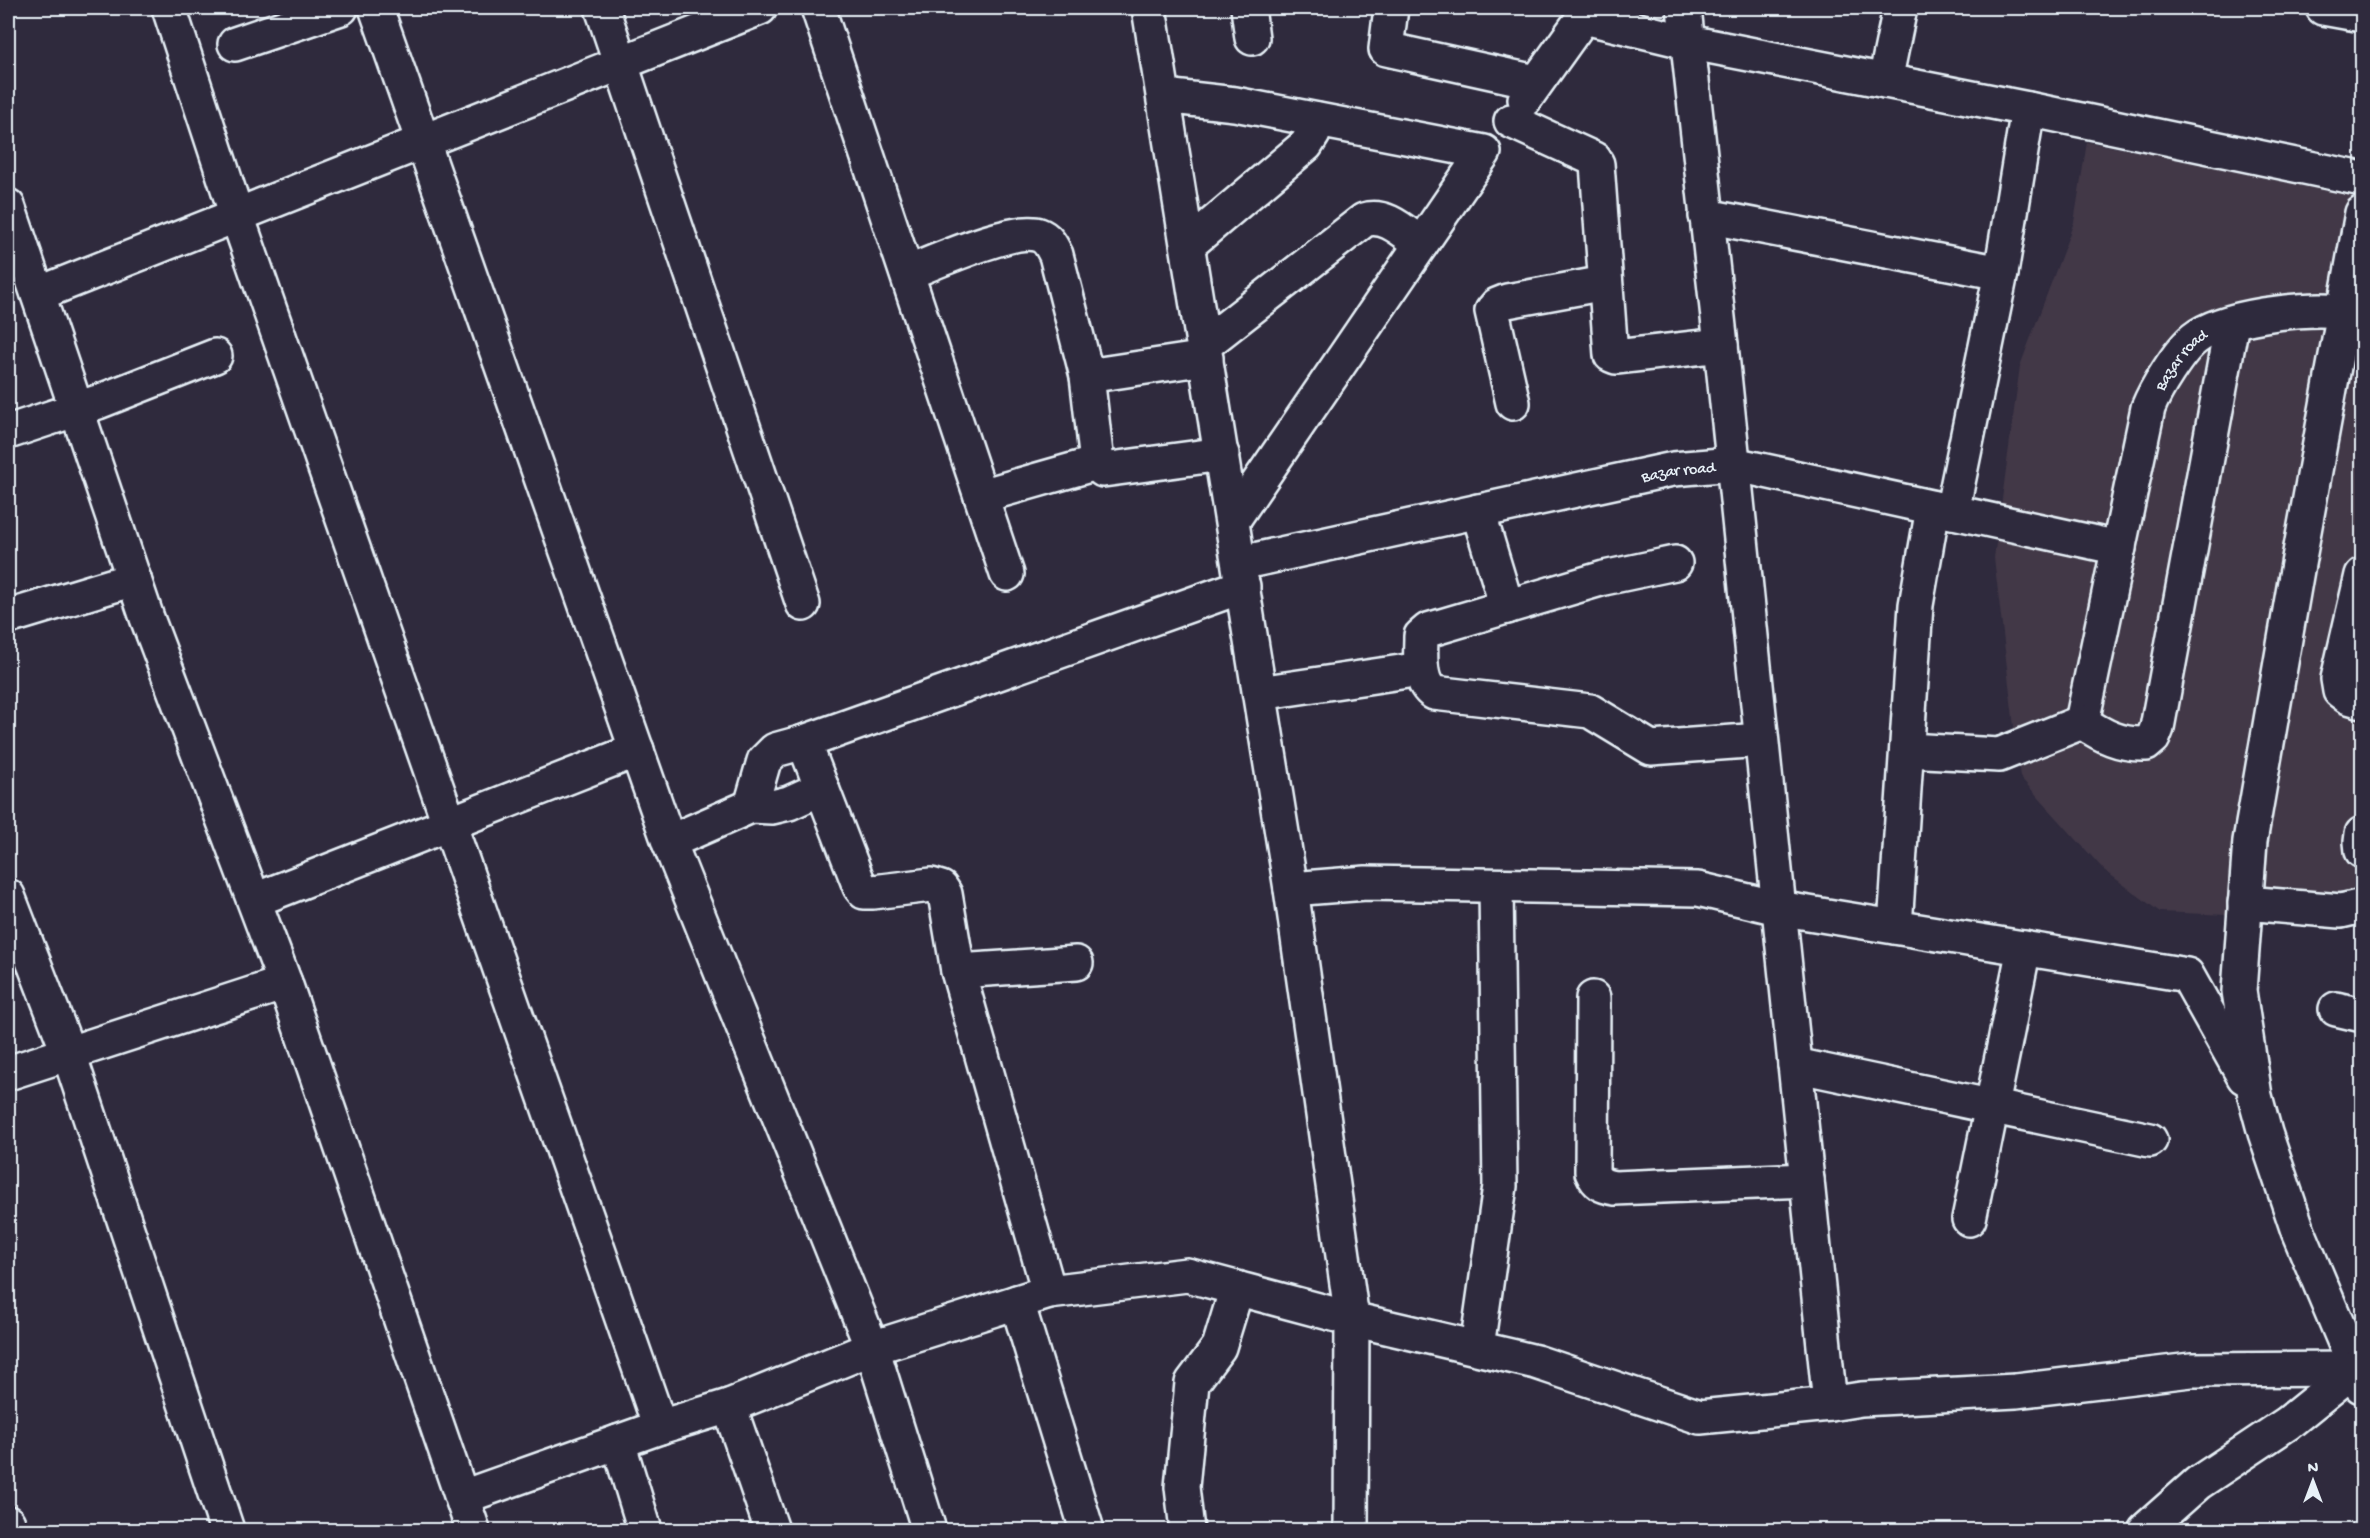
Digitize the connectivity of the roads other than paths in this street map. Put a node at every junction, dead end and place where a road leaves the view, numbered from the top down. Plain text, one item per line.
1 (169, 8) edge
2 (341, 8) edge
3 (376, 8) edge
4 (603, 8) edge
5 (760, 8) edge
6 (818, 8) edge
7 (1149, 8) edge
8 (1391, 8) edge
9 (1684, 8) edge
10 (1900, 8) edge
11 (2323, 8) edge
12 (1587, 12) edge
13 (2362, 15) edge
14 (1688, 42) junction
15 (235, 44) dead end
16 (621, 64) junction
17 (1885, 81) junction
18 (1536, 82) junction
19 (1164, 96) junction
20 (2028, 109) junction
21 (1317, 120) junction
22 (1511, 121) junction
23 (422, 143) junction
24 (1484, 152) junction
25 (2362, 179) edge
26 (2362, 213) edge
27 (237, 216) junction
28 (1706, 216) junction
29 (9, 217) edge
30 (1421, 244) junction
31 (1188, 245) junction
32 (907, 273) junction
33 (2001, 273) junction
34 (1605, 284) junction
35 (38, 294) junction
36 (2353, 315) edge
37 (2232, 323) junction
38 (1721, 345) junction
39 (1205, 352) junction
40 (215, 356) dead end
41 (1087, 376) junction
42 (1513, 403) dead end
43 (76, 409) junction
44 (8, 432) edge
45 (1222, 454) junction
46 (1097, 463) junction
47 (1733, 464) junction
48 (981, 496) junction
49 (1942, 510) junction
50 (1478, 511) junction
51 (1233, 520) junction
52 (2119, 548) junction
53 (1675, 563) dead end
54 (1007, 574) dead end
55 (1242, 574) junction
56 (2362, 575) edge
57 (134, 579) junction
58 (803, 604) dead end
59 (1507, 607) junction
60 (8, 617) edge
61 (1421, 669) junction
62 (1260, 693) junction
63 (2362, 700) edge
64 (2082, 722) junction
65 (1761, 740) junction
66 (804, 742) junction
67 (637, 750) junction
68 (1906, 750) junction
69 (822, 788) junction
70 (751, 806) junction
71 (450, 823) junction
72 (669, 842) junction
73 (1496, 887) junction
74 (1291, 889) junction
75 (8, 896) edge
76 (255, 900) junction
77 (2246, 903) junction
78 (2362, 906) edge
79 (1778, 908) junction
80 (1895, 927) junction
81 (2024, 948) junction
82 (1076, 963) dead end
83 (958, 971) junction
84 (285, 983) junction
85 (1593, 998) dead end
86 (69, 1054) junction
87 (1795, 1065) junction
88 (8, 1073) edge
89 (2255, 1096) junction
90 (1992, 1107) junction
91 (2150, 1140) dead end
92 (1807, 1180) junction
93 (1969, 1219) dead end
94 (1237, 1288) junction
95 (1049, 1292) junction
96 (1017, 1302) junction
97 (1352, 1319) junction
98 (1477, 1347) junction
99 (872, 1348) junction
100 (2360, 1374) edge
101 (1830, 1404) junction
102 (729, 1406) junction
103 (660, 1427) junction
104 (618, 1442) junction
105 (463, 1497) junction
106 (8, 1523) edge
107 (10, 1530) edge
108 (227, 1530) edge
109 (473, 1530) edge
110 (645, 1530) edge
111 (772, 1530) edge
112 (929, 1530) edge
113 (1087, 1530) edge
114 (1187, 1530) edge
115 (1351, 1530) edge
116 (2145, 1530) edge

1 - 27 street
2 - 15 street
3 - 23 street
4 - 16 street
5 - 16 street
6 - 32 street
7 - 19 street
8 - 18 street
9 - 14 street
10 - 17 street
11 - 13 street
12 - 14 street
12 - 18 street
14 - 17 street
14 - 28 street
16 - 23 street
16 - 58 street
17 - 20 street
18 - 22 street
19 - 21 street
19 - 31 street
20 - 25 street
20 - 33 street
21 - 24 street
21 - 31 street
22 - 24 street
22 - 34 street
23 - 27 street
23 - 67 street
24 - 30 street
26 - 36 street
27 - 35 street
27 - 71 street
28 - 33 street
28 - 38 street
29 - 35 street
30 - 39 street
30 - 51 street
31 - 39 street
32 - 41 street
32 - 48 street
33 - 49 street
34 - 38 street
34 - 42 street
35 - 43 street
36 - 37 street, Bazar road
36 - 77 street
37 - 52 street, Bazar road
37 - 64 street
38 - 47 street
39 - 41 street
39 - 45 street
40 - 43 street
41 - 46 street
43 - 44 street
43 - 57 street
45 - 46 street
45 - 51 street
46 - 48 street
47 - 49 street, Bazar road
47 - 50 street, Bazar road
47 - 65 street
48 - 54 street
49 - 52 street, Bazar road
49 - 68 street
50 - 55 street, Bazar road
50 - 59 street
51 - 55 street
52 - 64 street, Bazar road
53 - 59 street
55 - 62 street
55 - 66 street, Bazar road
56 - 63 street
57 - 60 street
57 - 76 street
59 - 61 street
61 - 62 street
61 - 65 street
62 - 74 street
64 - 68 street
65 - 79 street
66 - 69 street
66 - 70 street, Bazar road
67 - 71 street
67 - 72 street
68 - 80 street
69 - 70 street
69 - 83 street
70 - 72 street
71 - 76 street
71 - 103 street
72 - 99 street
73 - 74 street
73 - 79 street
73 - 98 street
74 - 97 street
75 - 86 street
76 - 84 street
77 - 78 street
77 - 89 street
79 - 80 street
79 - 87 street
80 - 81 street
81 - 89 street
81 - 90 street
82 - 83 street
83 - 95 street
84 - 86 street
84 - 105 street
85 - 92 street
86 - 88 street
86 - 108 street
87 - 90 street
87 - 92 street
89 - 100 street
90 - 91 street
90 - 93 street
92 - 101 street
94 - 95 street
94 - 97 street
94 - 114 street
95 - 96 street
96 - 99 street
96 - 113 street
97 - 98 street
97 - 115 street
98 - 101 street
99 - 102 street
99 - 112 street
100 - 101 street
100 - 116 street
102 - 103 street
102 - 111 street
103 - 104 street
104 - 105 street
104 - 110 street
105 - 109 street
106 - 107 street

